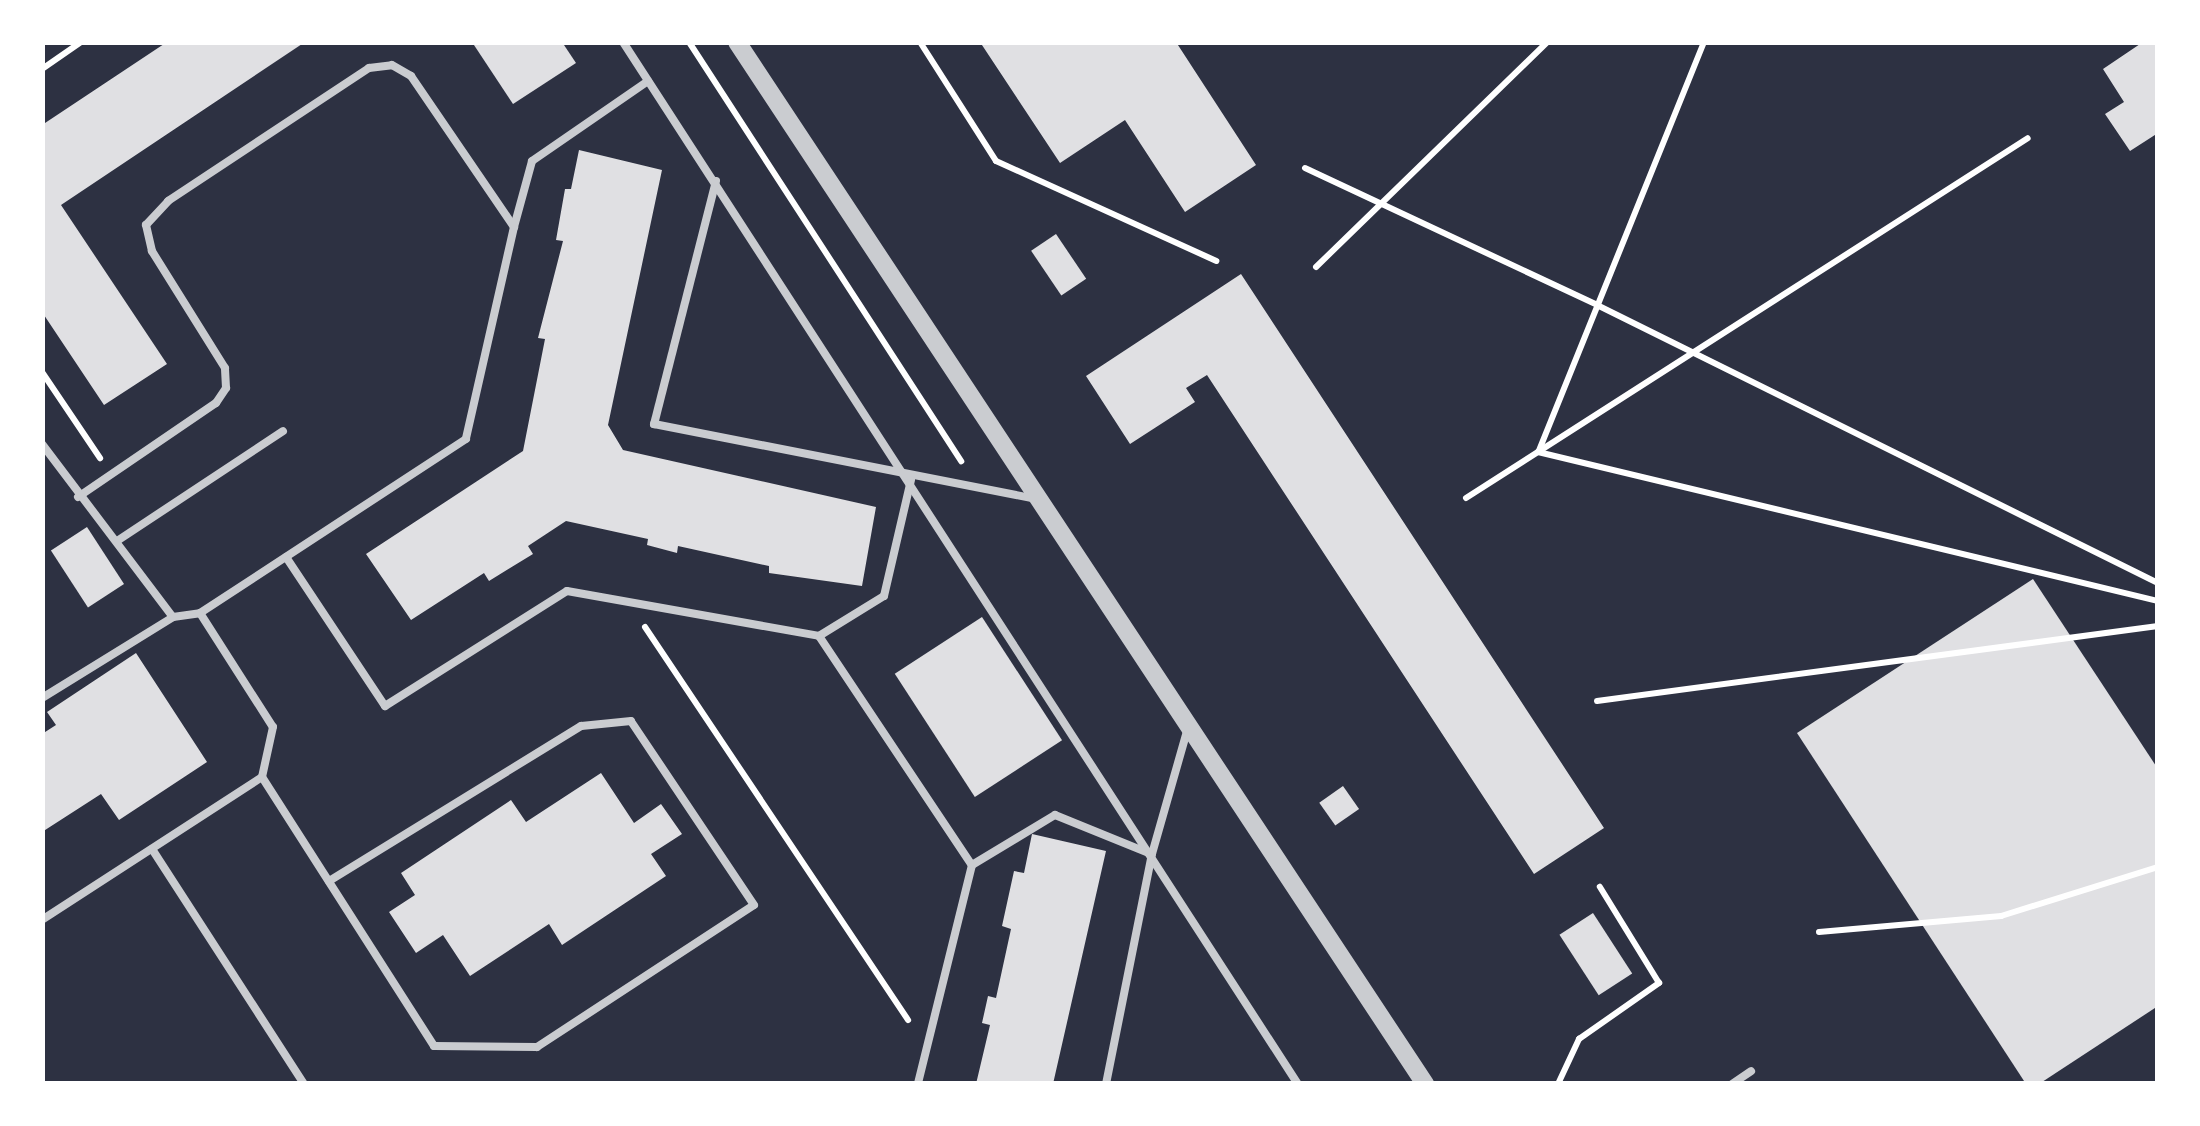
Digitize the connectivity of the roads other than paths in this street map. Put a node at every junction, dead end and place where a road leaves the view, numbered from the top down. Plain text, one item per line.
1 (623, 42) edge
2 (737, 42) edge
3 (648, 81) junction
4 (716, 182) junction
5 (514, 227) junction
6 (283, 431) dead end
7 (42, 444) edge
8 (911, 479) junction
9 (78, 497) junction
10 (1038, 499) junction
11 (117, 541) junction
12 (286, 556) junction
13 (200, 613) junction
14 (174, 617) junction
15 (819, 636) junction
16 (42, 698) edge
17 (1189, 726) junction
18 (262, 777) junction
19 (152, 849) junction
20 (1152, 854) junction
21 (972, 865) junction
22 (329, 882) junction
23 (42, 920) edge
24 (1751, 1071) dead end
25 (304, 1084) edge
26 (918, 1084) edge
27 (1106, 1084) edge
28 (1298, 1084) edge
29 (1425, 1084) edge
30 (1732, 1084) edge

1 - 3 lane
2 - 10 street
3 - 4 lane
3 - 5 lane
4 - 8 lane
4 - 8 lane
5 - 9 lane
5 - 12 lane
6 - 11 lane
7 - 9 lane
8 - 10 lane
8 - 15 lane
8 - 20 lane
9 - 11 lane
10 - 17 street
11 - 14 lane
12 - 13 lane
12 - 15 lane
13 - 14 lane
13 - 18 lane
14 - 16 lane
15 - 21 lane
17 - 20 lane
17 - 29 street
18 - 19 lane
18 - 22 lane
19 - 23 lane
19 - 25 lane
20 - 21 lane
20 - 27 lane
20 - 28 lane
21 - 26 lane
22 - 22 lane
24 - 30 lane

